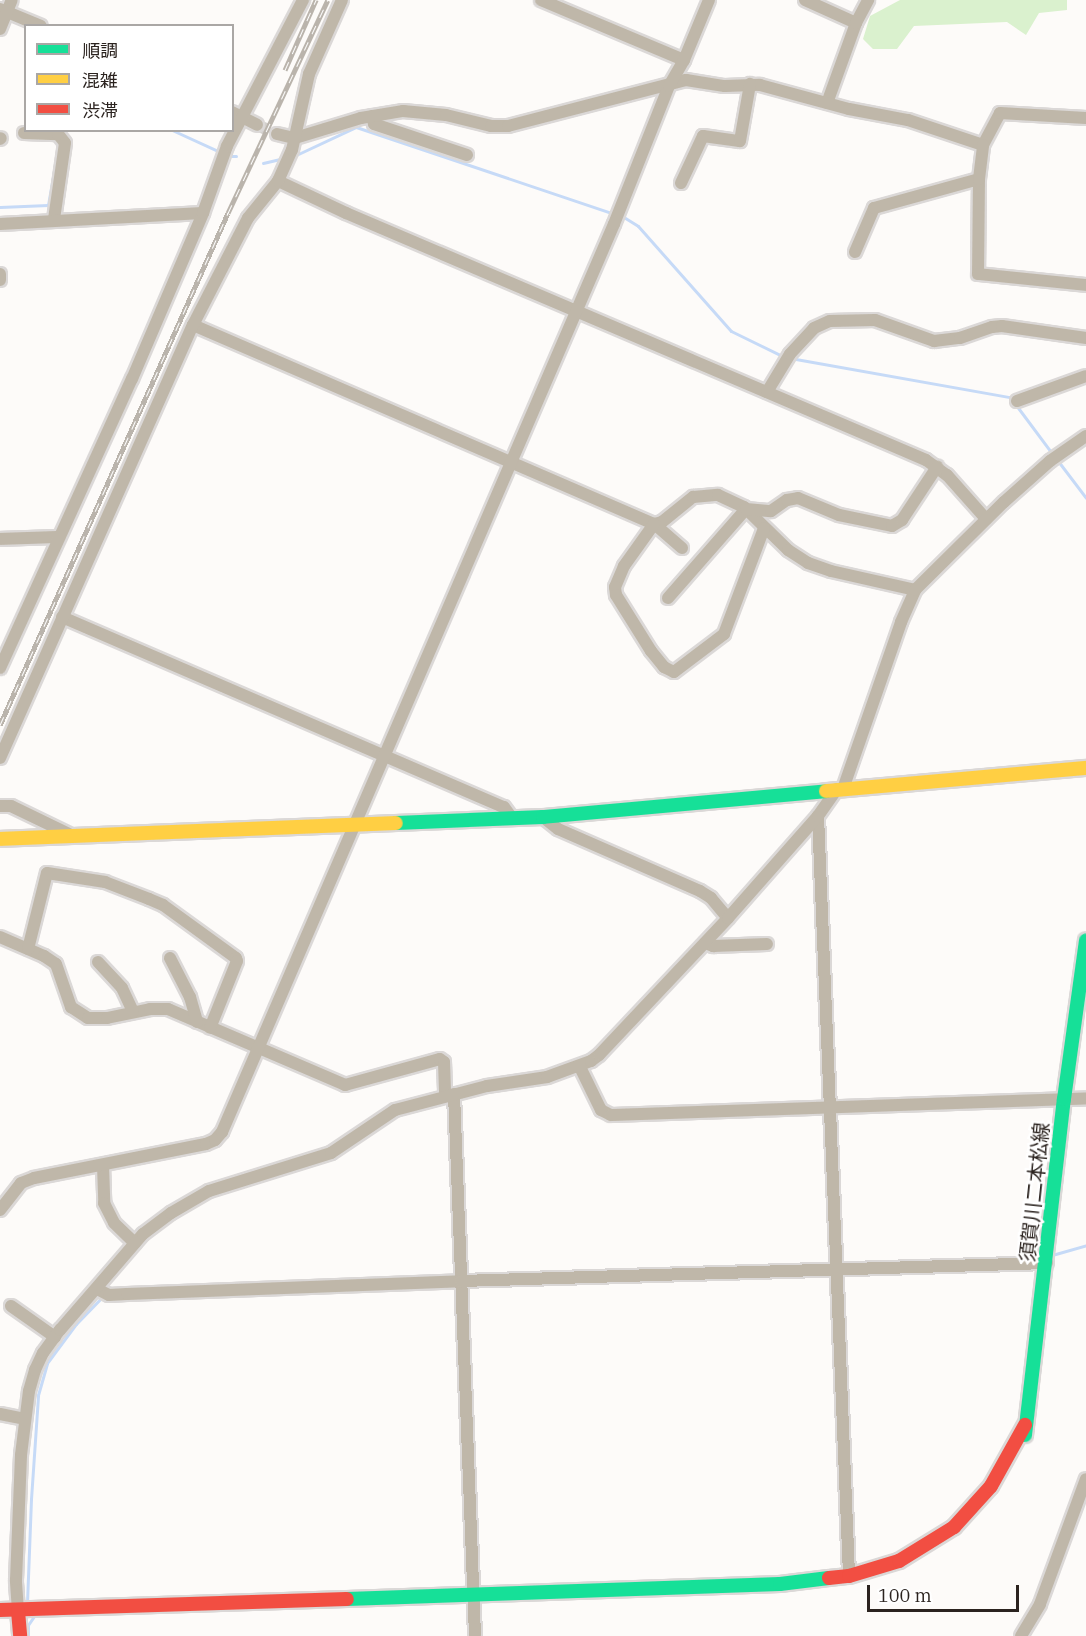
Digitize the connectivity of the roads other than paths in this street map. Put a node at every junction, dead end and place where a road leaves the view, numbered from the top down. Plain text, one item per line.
1 (12, 0) edge
2 (303, 0) edge
3 (342, 0) edge
4 (541, 0) edge
5 (710, 0) edge
6 (805, 0) edge
7 (868, 0) edge
8 (4, 11) edge
9 (856, 23) junction
10 (36, 24) edge
11 (0, 29) edge
12 (684, 60) junction
13 (750, 84) junction
14 (669, 86) junction
15 (827, 103) junction
16 (238, 115) edge
17 (372, 116) junction
18 (1086, 118) edge
19 (257, 125) tunnel mouth
20 (232, 132) edge
21 (24, 133) dead end
22 (277, 134) tunnel mouth
23 (65, 137) edge
24 (293, 144) junction
25 (983, 145) junction
26 (467, 154) dead end
27 (979, 179) junction
28 (278, 181) junction
29 (681, 183) dead end
30 (202, 213) junction
31 (54, 219) junction
32 (0, 224) edge
33 (855, 252) dead end
34 (0, 274) edge
35 (0, 280) edge
36 (1086, 285) edge
37 (575, 310) junction
38 (193, 325) junction
39 (1086, 338) edge
40 (1086, 376) edge
41 (767, 392) junction
42 (1017, 401) dead end
43 (1086, 436) edge
44 (512, 462) junction
45 (937, 468) junction
46 (746, 509) junction
47 (986, 519) junction
48 (654, 524) junction
49 (764, 528) junction
50 (58, 537) junction
51 (0, 539) edge
52 (682, 548) dead end
53 (915, 590) junction
54 (669, 598) dead end
55 (62, 617) junction
56 (0, 668) edge
57 (384, 755) junction
58 (0, 758) edge
59 (1086, 768) edge
60 (840, 789) junction
61 (0, 806) edge
62 (818, 816) junction
63 (543, 817) junction
64 (512, 818) junction
65 (355, 826) junction
66 (74, 836) junction
67 (0, 839) edge
68 (728, 918) junction
69 (0, 937) edge
70 (1086, 942) edge
71 (705, 943) junction
72 (766, 944) dead end
73 (28, 949) junction
74 (170, 958) dead end
75 (98, 962) dead end
76 (133, 1012) junction
77 (197, 1022) junction
78 (210, 1028) junction
79 (259, 1049) junction
80 (580, 1067) junction
81 (450, 1095) junction
82 (1086, 1098) edge
83 (1064, 1099) junction
84 (828, 1109) junction
85 (103, 1165) junction
86 (0, 1210) edge
87 (135, 1243) junction
88 (1047, 1263) junction
89 (835, 1269) junction
90 (461, 1281) junction
91 (97, 1289) junction
92 (11, 1306) dead end
93 (55, 1337) junction
94 (0, 1414) edge
95 (25, 1419) junction
96 (1025, 1425) junction
97 (1024, 1447) dead end
98 (1086, 1479) edge
99 (849, 1576) junction
100 (474, 1594) junction
101 (0, 1610) edge
102 (18, 1611) junction
103 (20, 1636) edge
104 (475, 1636) edge
105 (1021, 1636) edge

1 - 8 street
2 - 16 street
3 - 24 street
4 - 12 street
5 - 12 street
6 - 9 street
7 - 9 street
8 - 10 street
8 - 11 street
9 - 15 street
12 - 14 street
13 - 14 street
13 - 15 street
13 - 29 street
14 - 17 street
14 - 37 street
15 - 25 street
16 - 19 street
17 - 24 street
17 - 26 street
18 - 25 street
20 - 30 street
21 - 23 street
22 - 24 street
23 - 31 street
24 - 28 street
25 - 27 street
27 - 33 street
27 - 36 street
28 - 37 street
28 - 38 street
30 - 31 street
30 - 50 street
31 - 32 street
34 - 35 street
37 - 41 street
37 - 44 street
38 - 44 street
38 - 55 street
39 - 41 street
40 - 42 street
41 - 45 street
43 - 47 street
44 - 48 street
44 - 57 street
45 - 46 street
45 - 47 street
46 - 48 street
46 - 49 street
46 - 54 street
47 - 53 street
48 - 49 street
48 - 52 street
49 - 53 street
50 - 51 street
50 - 56 street
53 - 60 street
55 - 57 street
55 - 58 street
57 - 64 street
57 - 65 street
59 - 60 street
60 - 62 street
60 - 63 street
61 - 66 street
62 - 68 street
62 - 84 street
63 - 64 street
63 - 68 street
64 - 65 street
65 - 66 street
65 - 79 street
66 - 67 street
68 - 71 street
69 - 73 street
70 - 83 street, 須賀川二本松線
71 - 72 street
71 - 80 street
73 - 76 street
73 - 78 street
74 - 77 street
75 - 76 street
76 - 77 street
77 - 78 street
78 - 79 street
79 - 81 street
79 - 85 street
80 - 81 street
80 - 84 street
81 - 87 street
81 - 90 street
82 - 83 street
83 - 84 street
83 - 88 street, 須賀川二本松線
84 - 89 street
85 - 86 street
85 - 87 street
87 - 91 street
88 - 89 street
88 - 96 street, 須賀川二本松線
89 - 90 street
89 - 99 street
90 - 91 street
90 - 100 street
91 - 93 street
92 - 93 street
93 - 95 street
94 - 95 street
95 - 102 street
96 - 97 street, 須賀川二本松線
96 - 99 street
98 - 105 street
99 - 100 street
100 - 102 street
100 - 104 street
101 - 102 street
102 - 103 street

